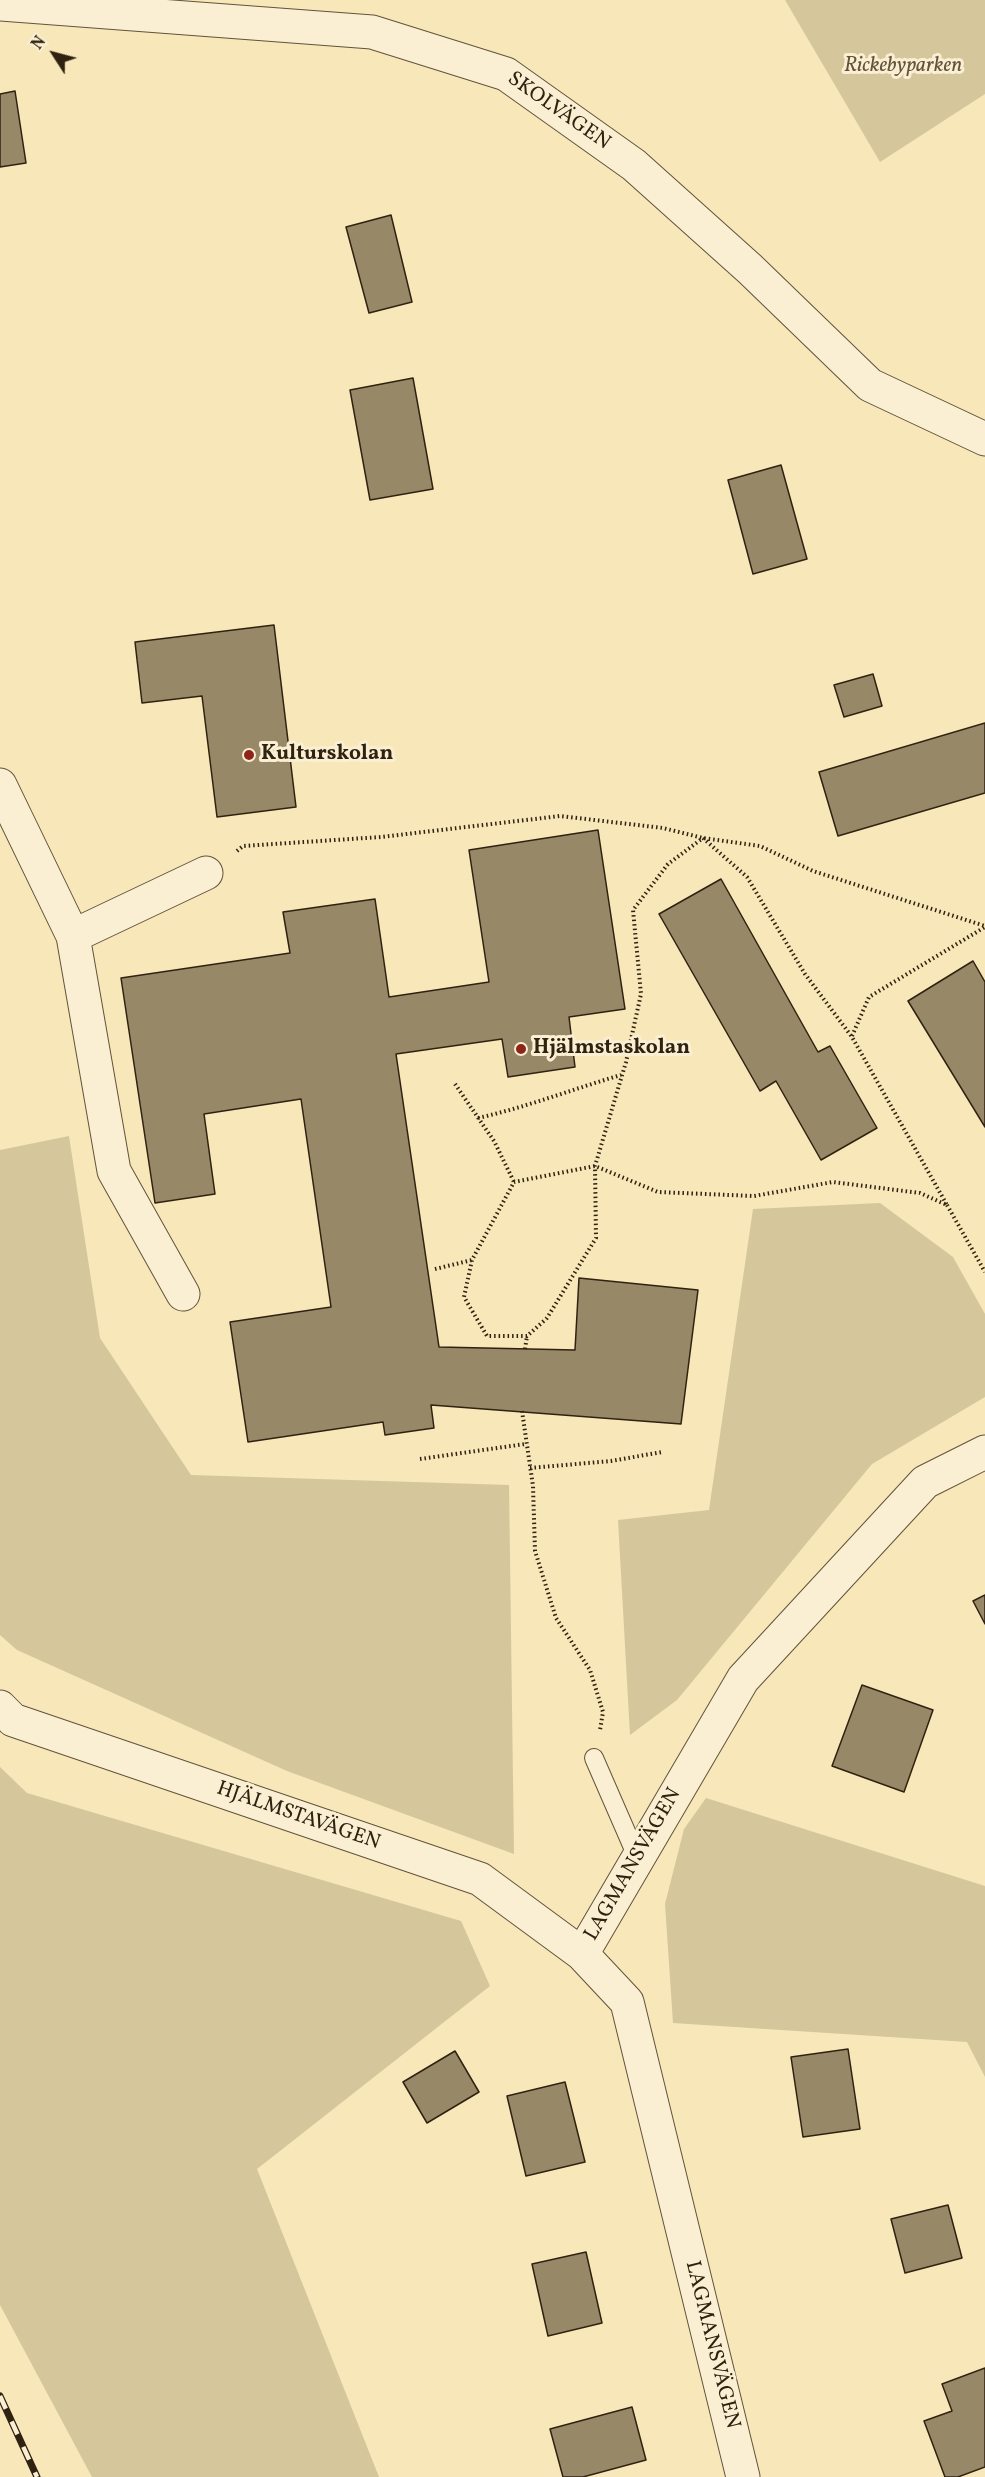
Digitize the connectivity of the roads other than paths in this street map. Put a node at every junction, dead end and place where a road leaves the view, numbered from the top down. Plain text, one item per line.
1 (0, 4) edge
2 (985, 439) edge
3 (0, 785) edge
4 (206, 873) road end
5 (74, 936) junction
6 (183, 1294) dead end
7 (985, 1452) edge
8 (0, 1707) edge
9 (594, 1758) road end
10 (638, 1859) junction
11 (582, 1954) junction
12 (743, 2477) edge

1 - 2 street, SKOLVÄGEN
3 - 5 street
4 - 5 street
5 - 6 street
7 - 10 street, LAGMANSVÄGEN
8 - 11 street, HJÄLMSTAVÄGEN
9 - 10 lane
10 - 11 street, LAGMANSVÄGEN
11 - 12 street, LAGMANSVÄGEN

